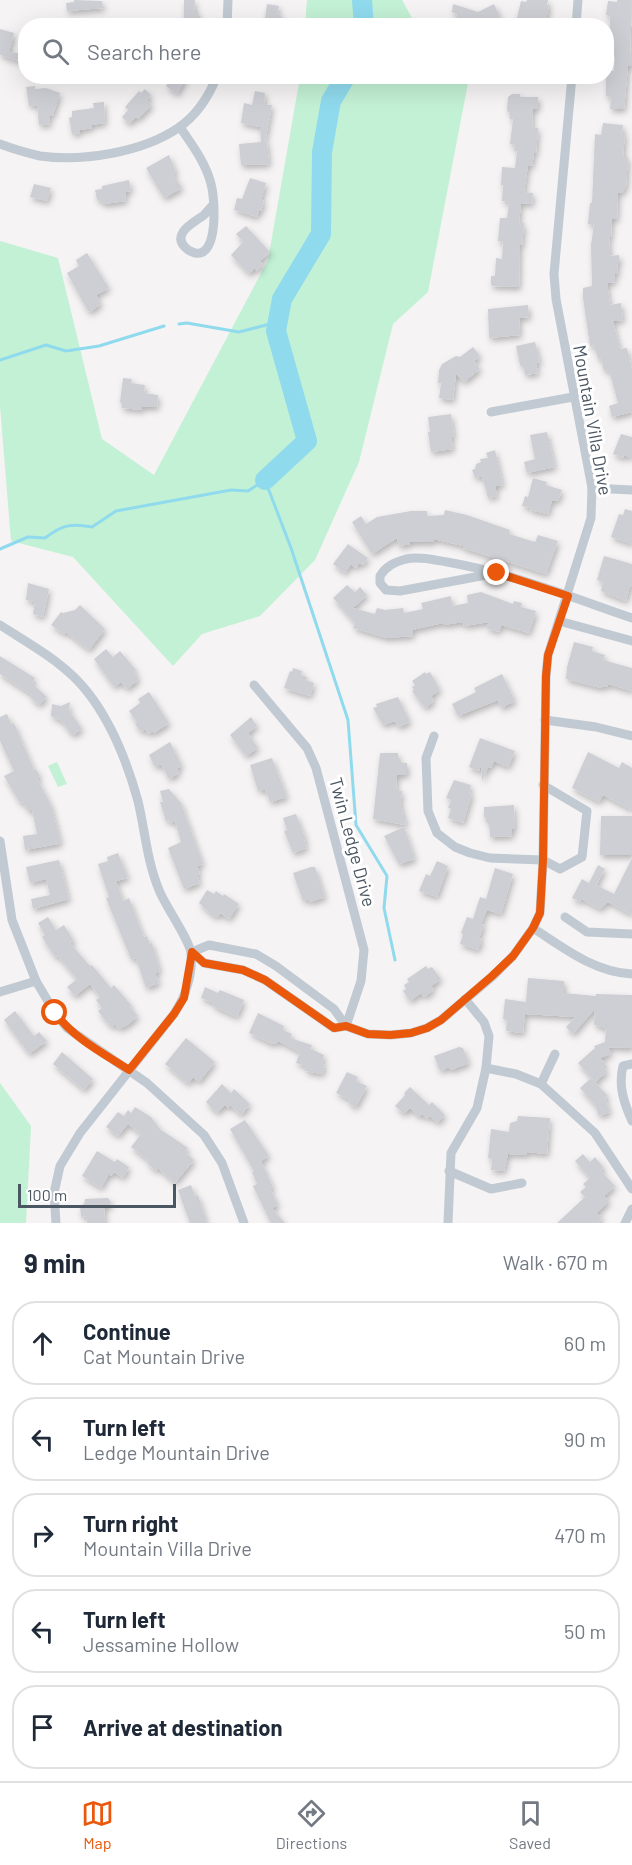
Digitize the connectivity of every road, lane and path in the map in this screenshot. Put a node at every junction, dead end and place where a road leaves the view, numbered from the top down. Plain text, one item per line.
1 (228, 0) edge
2 (578, 0) edge
3 (227, 18) edge
4 (577, 18) edge
5 (214, 84) edge
6 (571, 84) edge
7 (180, 127) junction
8 (0, 144) edge
9 (213, 205) junction
10 (573, 397) junction
11 (491, 412) dead end
12 (592, 488) junction
13 (632, 490) edge
14 (497, 573) junction
15 (568, 596) junction
16 (632, 618) edge
17 (560, 621) junction
18 (0, 625) edge
19 (632, 641) edge
20 (254, 685) dead end
21 (545, 720) junction
22 (434, 736) dead end
23 (632, 736) edge
24 (543, 785) junction
25 (0, 840) edge
26 (543, 860) junction
27 (565, 917) dead end
28 (533, 928) junction
29 (632, 934) edge
30 (192, 952) junction
31 (632, 974) edge
32 (36, 981) junction
33 (0, 992) edge
34 (465, 999) junction
35 (346, 1026) junction
36 (555, 1054) dead end
37 (632, 1064) edge
38 (486, 1068) junction
39 (129, 1070) junction
40 (541, 1084) junction
41 (632, 1121) edge
42 (450, 1172) junction
43 (522, 1183) dead end
44 (632, 1189) edge
45 (632, 1209) edge
46 (56, 1223) edge
47 (244, 1223) edge
48 (448, 1223) edge
49 (625, 1223) edge

1 - 3 street
2 - 4 street
5 - 7 street
6 - 10 street, Mountain Villa Drive
7 - 8 street
7 - 9 street
9 - 9 street
10 - 11 street
10 - 12 street, Mountain Villa Drive
12 - 13 street
12 - 15 street, Mountain Villa Drive
14 - 14 street
14 - 15 street
15 - 16 street
15 - 17 street, Mountain Villa Drive
17 - 19 street
17 - 21 street, Mountain Villa Drive
18 - 30 street
20 - 35 street, Twin Ledge Drive
21 - 23 street
21 - 24 street, Mountain Villa Drive
22 - 26 street
24 - 26 street, Mountain Villa Drive
24 - 26 street
25 - 32 street
26 - 28 street, Mountain Villa Drive
27 - 29 street
28 - 31 street
28 - 34 street, Mountain Villa Drive
30 - 35 street, Mountain Villa Drive
30 - 35 street
30 - 39 street
32 - 33 street
32 - 39 street
34 - 35 street, Mountain Villa Drive
34 - 38 street
36 - 40 street
37 - 41 street
38 - 40 street
38 - 42 street
39 - 46 street
39 - 47 street
40 - 44 street
42 - 43 street
42 - 48 street
45 - 49 street

